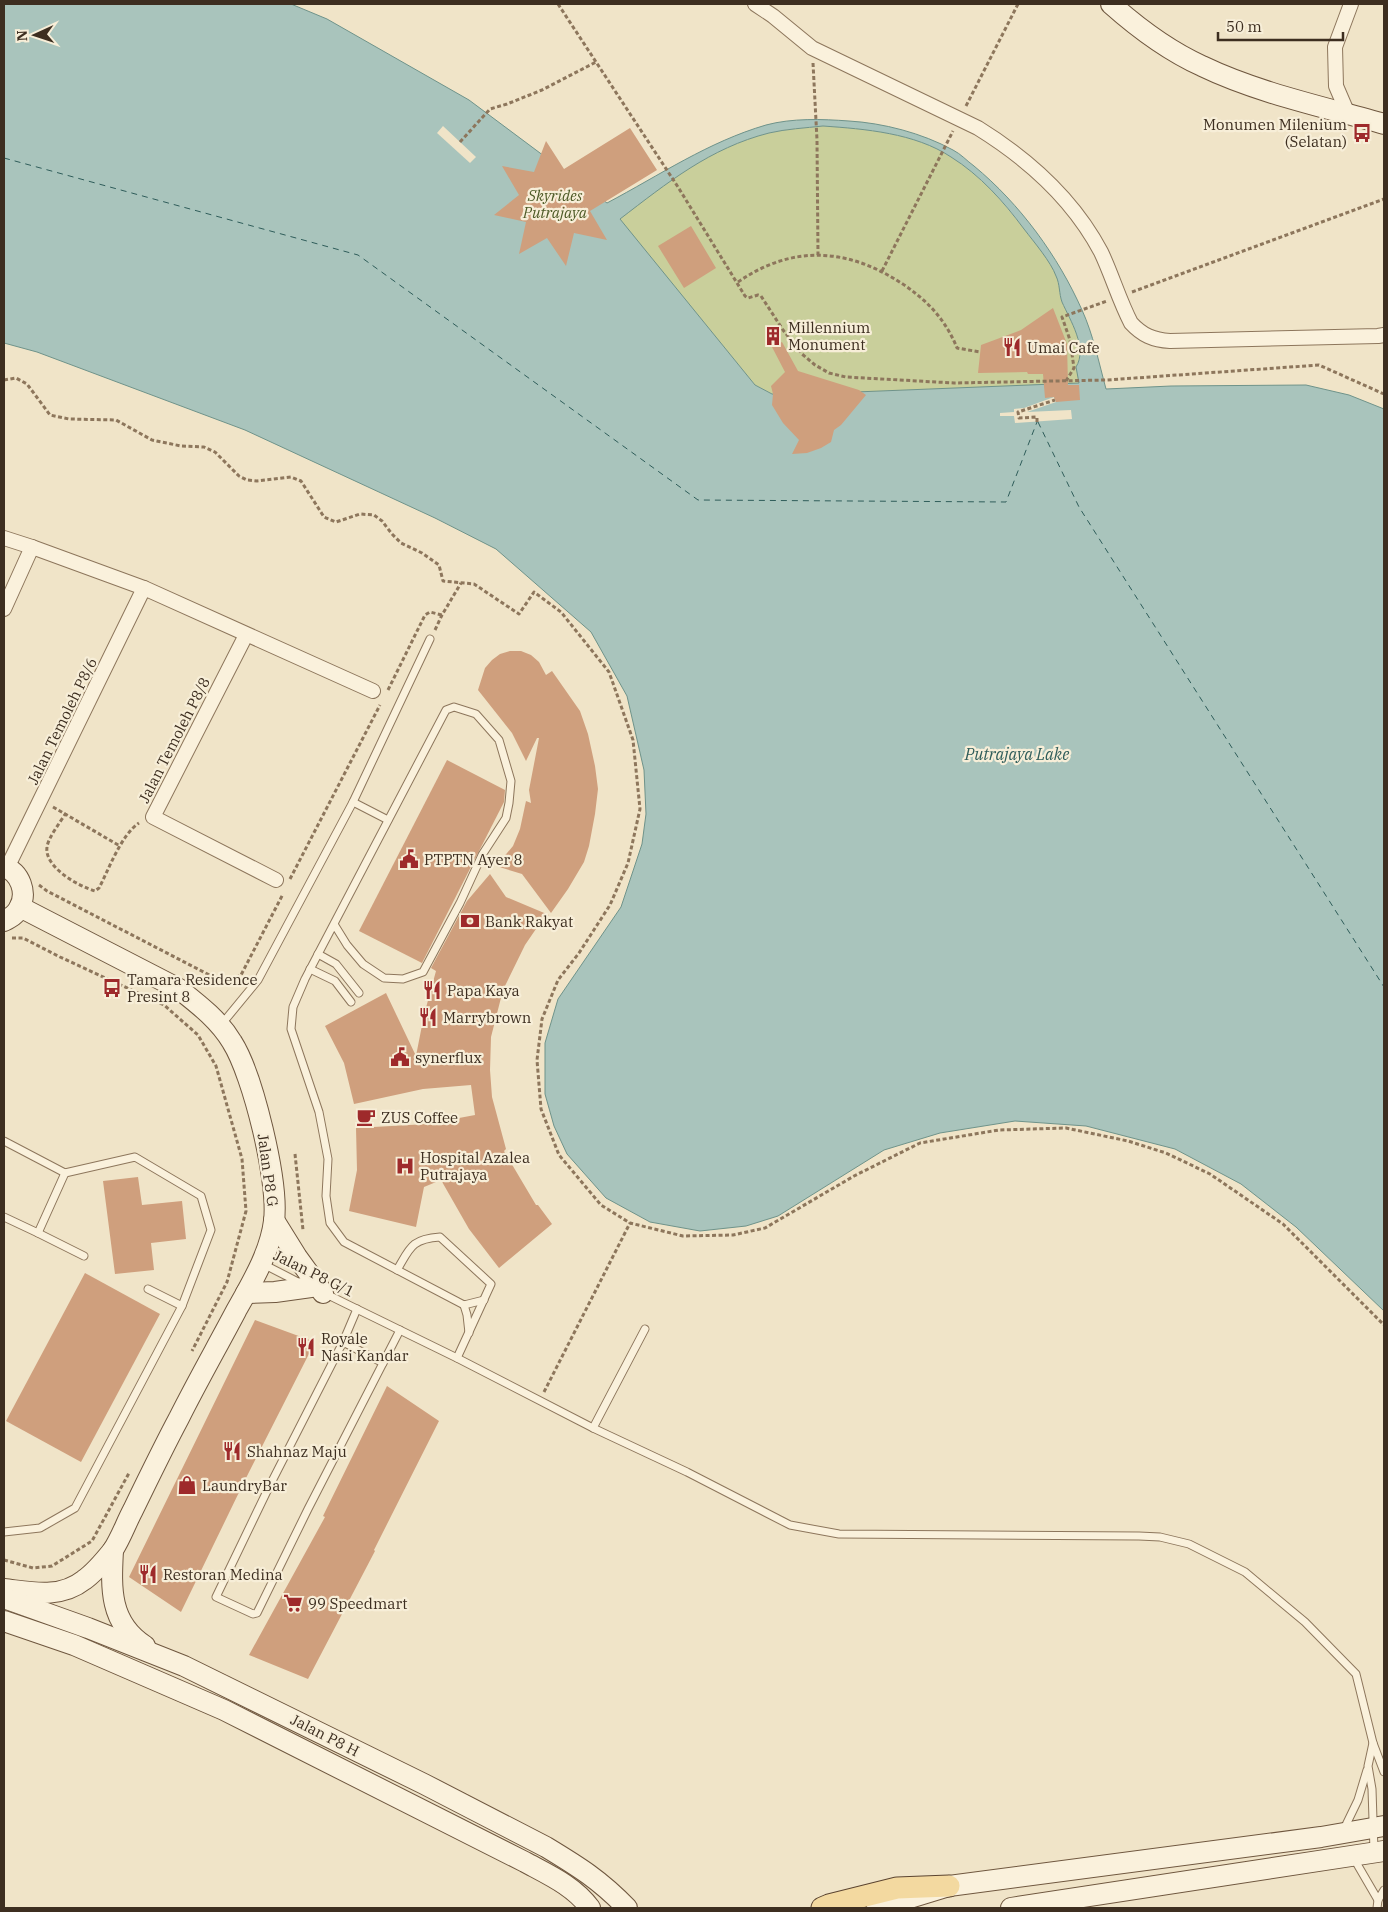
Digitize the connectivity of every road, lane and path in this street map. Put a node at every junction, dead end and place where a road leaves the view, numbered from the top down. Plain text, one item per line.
1 (558, 4) edge
2 (755, 4) edge
3 (1018, 4) edge
4 (1112, 4) edge
5 (1351, 4) edge
6 (812, 48) junction
7 (596, 62) junction
8 (1348, 114) junction
9 (959, 118) junction
10 (1384, 124) edge
11 (460, 142) dead end
12 (1384, 199) edge
13 (818, 255) junction
14 (882, 271) junction
15 (738, 282) junction
16 (1120, 297) junction
17 (1384, 335) edge
18 (980, 352) dead end
19 (4, 380) edge
20 (1054, 381) junction
21 (1066, 381) junction
22 (1054, 386) dead end
23 (1384, 394) edge
24 (1055, 400) dead end
25 (1037, 422) dead end
26 (4, 538) edge
27 (32, 547) junction
28 (461, 583) junction
29 (144, 588) junction
30 (4, 609) edge
31 (442, 615) junction
32 (246, 635) junction
33 (430, 640) joint
34 (379, 692) joint
35 (382, 702) dead end
36 (42, 801) junction
37 (353, 802) junction
38 (66, 813) junction
39 (153, 817) junction
40 (388, 820) junction
41 (120, 846) junction
42 (6, 868) edge
43 (276, 880) dead end
44 (37, 883) dead end
45 (20, 907) junction
46 (4, 921) edge
47 (334, 924) junction
48 (4, 938) edge
49 (318, 954) junction
50 (310, 969) junction
51 (359, 993) dead end
52 (351, 1002) dead end
53 (220, 1025) junction
54 (4, 1141) edge
55 (295, 1154) dead end
56 (65, 1173) junction
57 (4, 1217) edge
58 (274, 1220) junction
59 (630, 1223) junction
60 (38, 1233) junction
61 (84, 1256) dead end
62 (297, 1257) junction
63 (260, 1262) junction
64 (397, 1270) junction
65 (148, 1289) dead end
66 (317, 1290) junction
67 (246, 1294) junction
68 (484, 1300) junction
69 (464, 1305) junction
70 (182, 1306) junction
71 (357, 1309) junction
72 (1384, 1325) edge
73 (645, 1329) dead end
74 (400, 1330) junction
75 (469, 1333) junction
76 (343, 1342) junction
77 (191, 1353) dead end
78 (457, 1358) junction
79 (383, 1363) junction
80 (539, 1401) junction
81 (593, 1428) junction
82 (132, 1467) dead end
83 (4, 1532) edge
84 (113, 1550) junction
85 (4, 1560) edge
86 (4, 1589) edge
87 (4, 1598) edge
88 (4, 1621) edge
89 (161, 1657) junction
90 (1373, 1744) junction
91 (1368, 1766) junction
92 (1383, 1766) edge
93 (1384, 1772) edge
94 (1379, 1827) edge
95 (1342, 1834) junction
96 (1379, 1851) edge
97 (1352, 1855) junction
98 (950, 1886) junction
99 (1384, 1890) edge
100 (1380, 1902) edge
101 (1077, 1903) edge
102 (590, 1908) edge
103 (627, 1908) edge
104 (822, 1908) edge
105 (877, 1908) edge
106 (1011, 1908) edge

1 - 7 path
2 - 6 street
3 - 9 path
4 - 8 street
5 - 8 street
6 - 9 street
6 - 13 path
7 - 11 path
7 - 15 path
8 - 10 street
9 - 14 path
9 - 16 street
12 - 16 path
13 - 14 path
13 - 15 path
14 - 18 path
15 - 20 path
16 - 17 street
16 - 21 path
19 - 28 path
20 - 21 path
20 - 22 path
21 - 23 path
24 - 25 path
26 - 27 street
27 - 29 street
27 - 30 street
28 - 31 path
28 - 59 path
29 - 32 street
29 - 36 street, Jalan Temoleh P8/6
31 - 33 path
31 - 34 path
32 - 34 street
32 - 39 street, Jalan Temoleh P8/8
33 - 37 lane
35 - 44 path
36 - 38 path
36 - 42 street, Jalan Temoleh P8/6
37 - 40 lane
37 - 53 lane
38 - 41 path
38 - 41 path
39 - 41 path
39 - 43 street, Jalan Temoleh P8/8
40 - 47 lane
40 - 47 lane
42 - 45 street
45 - 46 street
45 - 53 street, Jalan P8 G
47 - 49 lane
48 - 77 path
49 - 50 lane
49 - 51 lane
50 - 52 lane
50 - 64 lane
53 - 58 street, Jalan P8 G
54 - 56 lane
55 - 62 path
56 - 60 lane
56 - 70 lane
57 - 60 lane
58 - 62 street
58 - 63 street, Jalan P8 G
59 - 72 path
59 - 80 path
60 - 61 lane
62 - 66 street
63 - 66 lane, Jalan P8 G/1
63 - 67 street, Jalan P8 G
64 - 68 lane
64 - 69 lane
65 - 70 lane
66 - 67 street
66 - 71 lane, Jalan P8 G/1
67 - 84 street, Jalan P8 G
68 - 69 lane
68 - 75 lane
69 - 75 lane
70 - 83 lane
71 - 74 lane, Jalan P8 G/1
71 - 76 lane
73 - 81 lane
74 - 78 lane, Jalan P8 G/1
74 - 79 lane
75 - 78 lane
76 - 79 lane
76 - 79 lane
78 - 80 lane, Jalan P8 G/1
80 - 81 lane, Jalan P8 G/1
81 - 90 lane, Jalan P8 G/1
82 - 85 path
84 - 86 street, Jalan P8 G
84 - 89 street, Jalan P8 G
87 - 89 street, Jalan P8 H
88 - 102 street, Jalan P8 H
89 - 103 street, Jalan P8 H
90 - 91 lane
90 - 92 lane, Jalan P8 G/1
91 - 94 lane
91 - 95 lane
92 - 93 lane, Jalan P8 G/1
94 - 95 street
94 - 96 lane
95 - 98 street
96 - 97 street
97 - 100 lane
97 - 101 street
98 - 104 main road
98 - 105 street
99 - 100 lane
101 - 106 street

